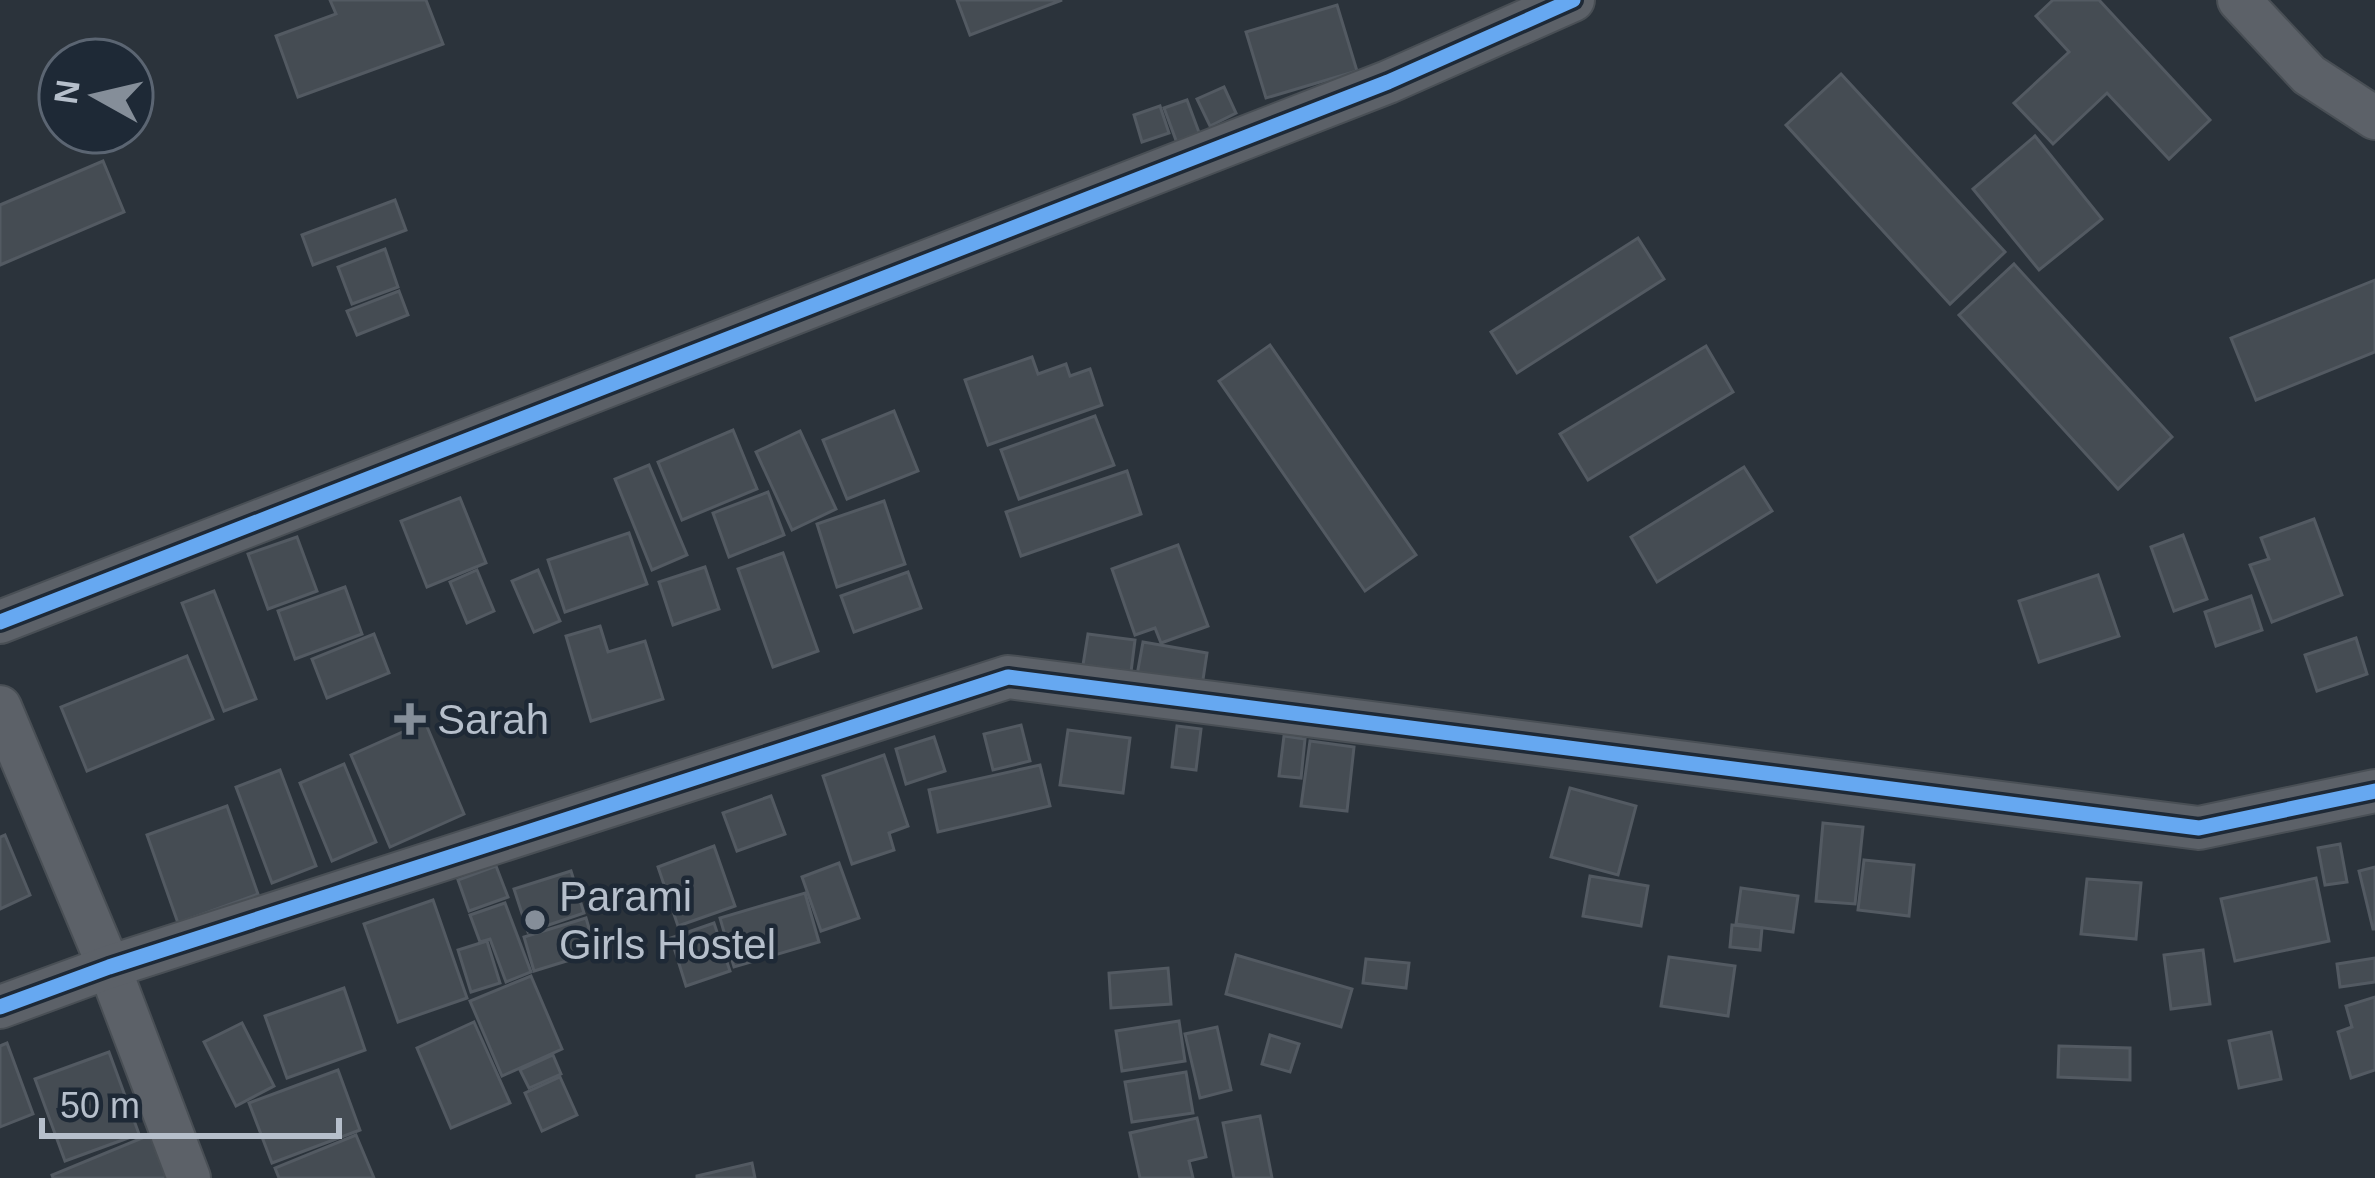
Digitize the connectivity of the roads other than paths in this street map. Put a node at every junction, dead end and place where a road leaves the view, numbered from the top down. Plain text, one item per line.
1 (1573, 0) edge
2 (2239, 0) edge
3 (2375, 118) edge
4 (0, 622) edge
5 (0, 707) edge
6 (2375, 791) edge
7 (109, 967) junction
8 (0, 1007) edge
9 (189, 1178) edge

1 - 4 street
2 - 3 street
5 - 7 street
6 - 7 street
7 - 8 street
7 - 9 street

